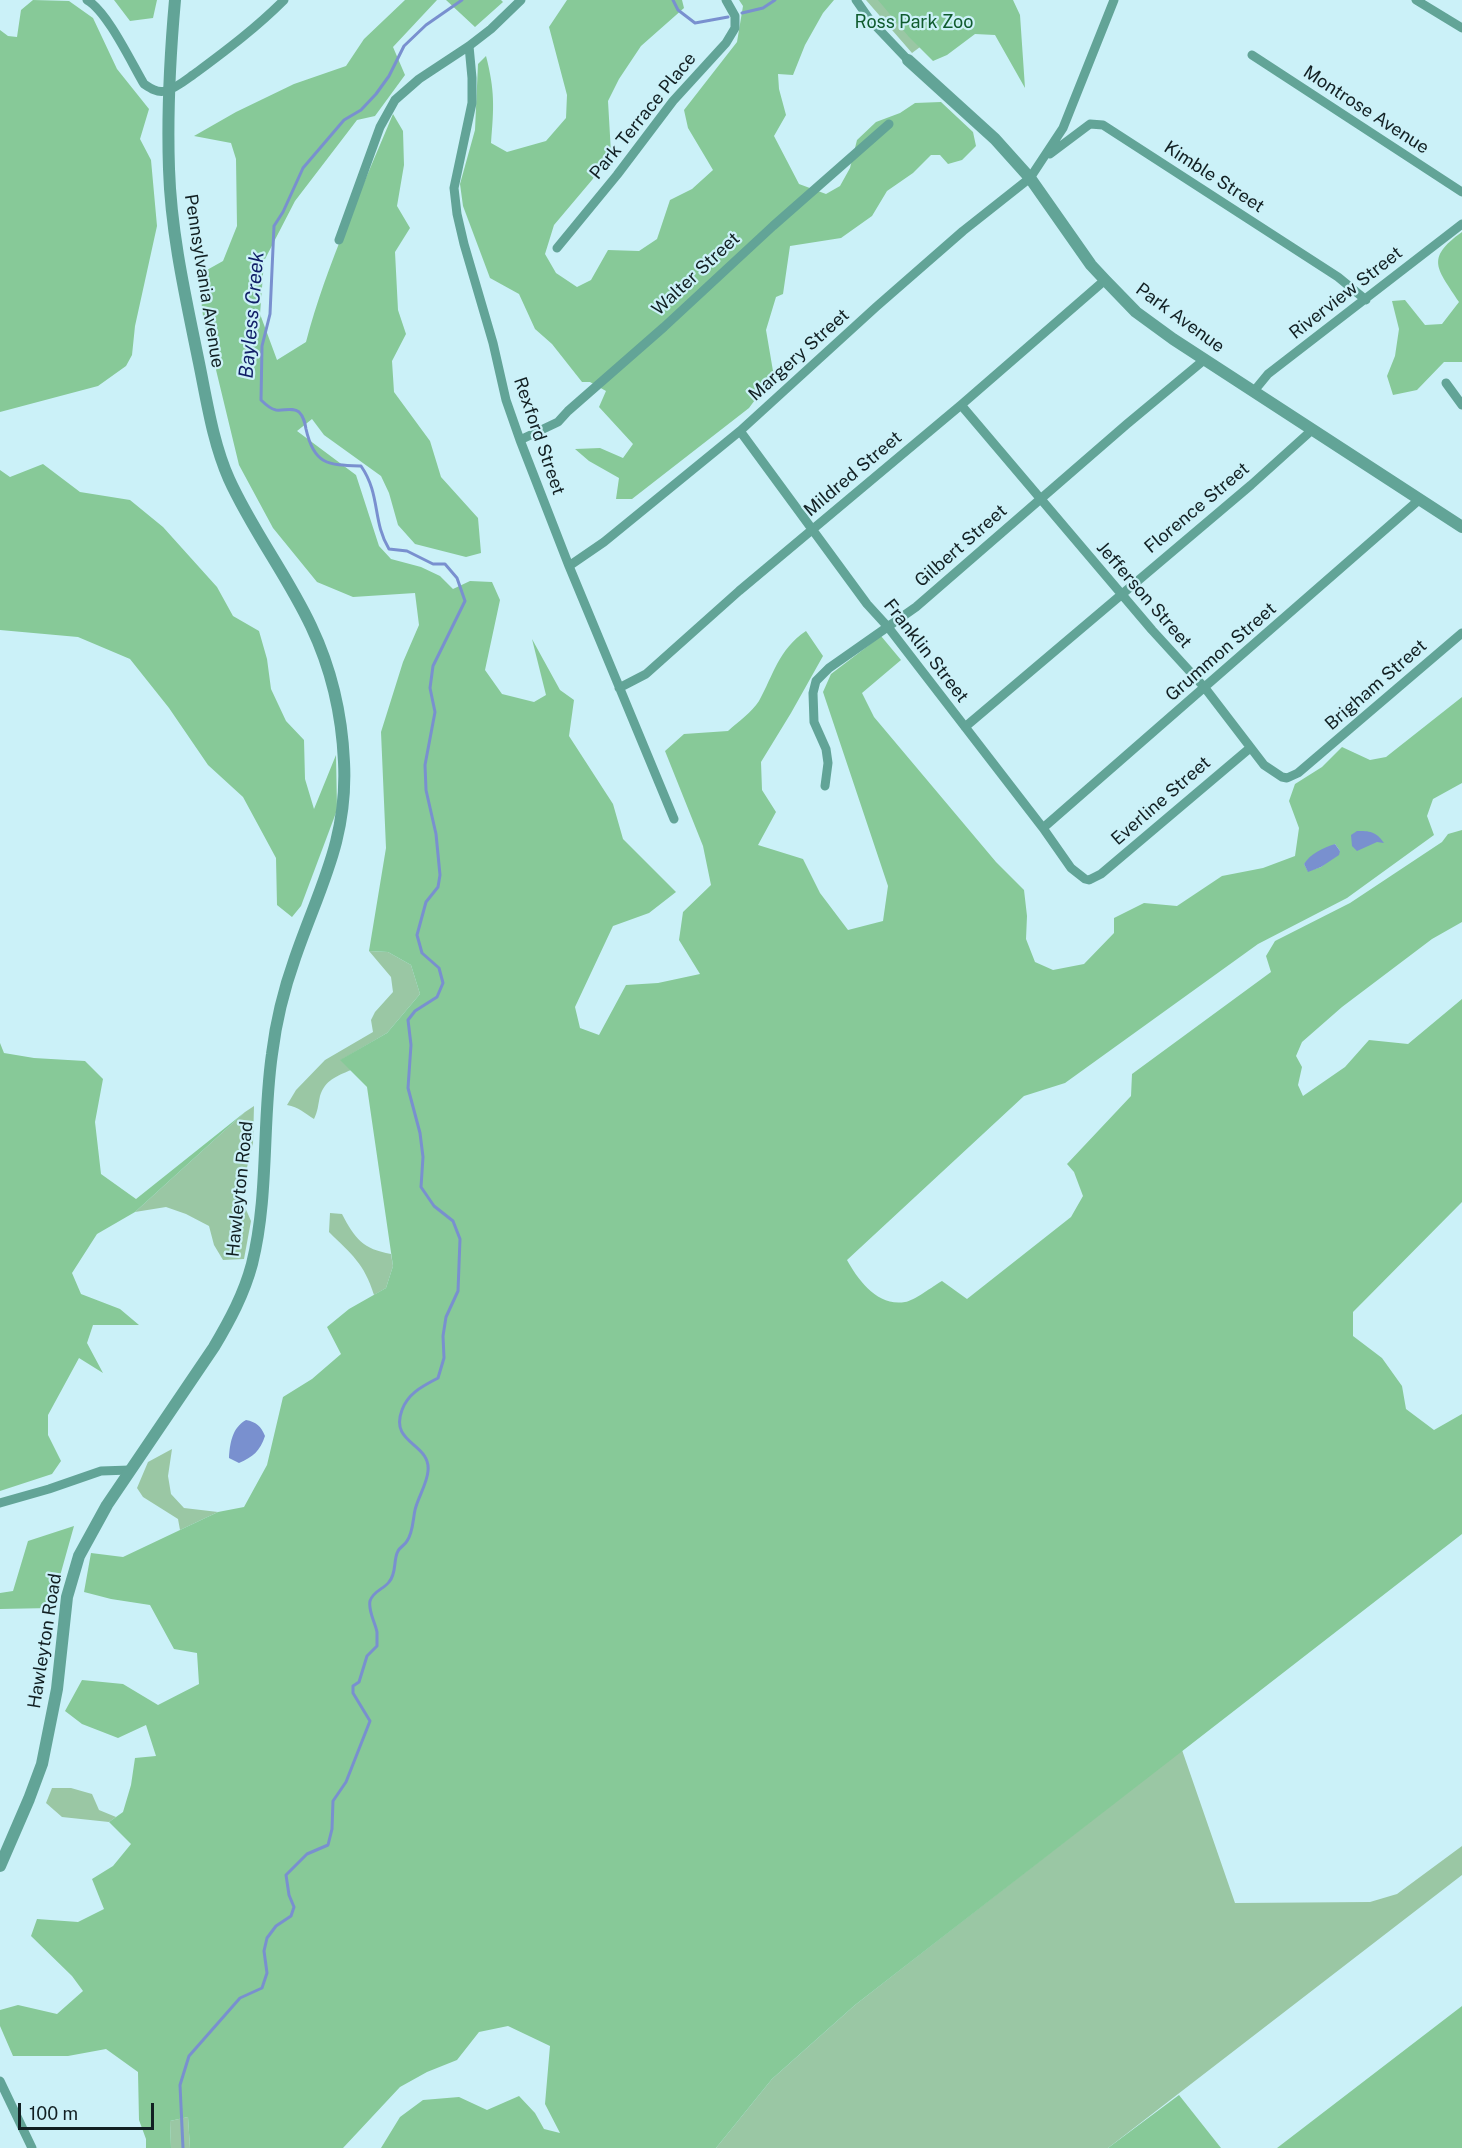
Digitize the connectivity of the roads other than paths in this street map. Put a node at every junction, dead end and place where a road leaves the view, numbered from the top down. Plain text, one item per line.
1 (87, 0) edge
2 (175, 0) edge
3 (284, 0) edge
4 (521, 0) edge
5 (726, 0) edge
6 (856, 0) edge
7 (1114, 0) edge
8 (1416, 0) edge
9 (1462, 28) edge
10 (469, 46) junction
11 (1252, 55) dead end
12 (908, 60) joint
13 (169, 90) junction
14 (889, 124) dead end
15 (1043, 160) junction
16 (1030, 178) junction
17 (1462, 192) edge
18 (1462, 224) edge
19 (339, 240) dead end
20 (557, 248) dead end
21 (1105, 280) junction
22 (1366, 300) junction
23 (1204, 360) junction
24 (1446, 383) dead end
25 (1254, 391) junction
26 (961, 405) junction
27 (1462, 405) edge
28 (1312, 430) junction
29 (740, 431) junction
30 (520, 440) junction
31 (1420, 499) junction
32 (1040, 500) junction
33 (1462, 527) edge
34 (812, 529) junction
35 (270, 554) joint
36 (569, 566) junction
37 (1121, 594) junction
38 (888, 627) junction
39 (1462, 633) edge
40 (619, 688) junction
41 (1205, 688) junction
42 (965, 727) junction
43 (1250, 747) junction
44 (1311, 763) joint
45 (825, 786) dead end
46 (674, 819) dead end
47 (1043, 828) junction
48 (1094, 878) joint
49 (130, 1470) junction
50 (0, 1503) edge
51 (0, 1866) edge
52 (0, 2080) edge
53 (32, 2148) edge

1 - 13 street
2 - 13 street, Pennsylvania Avenue
3 - 13 street
4 - 10 street
5 - 20 street, Park Terrace Place
6 - 12 street, Park Avenue
7 - 15 street
8 - 9 street
10 - 19 street
10 - 30 street, Rexford Street
11 - 17 street, Montrose Avenue
12 - 16 street, Park Avenue
13 - 35 street, Pennsylvania Avenue
14 - 30 street, Walter Street
15 - 16 street, Margery Street
15 - 22 street, Kimble Street
16 - 21 street, Park Avenue
16 - 29 street, Margery Street
18 - 22 street, Riverview Street
21 - 23 street, Park Avenue
21 - 26 street, Mildred Street
22 - 25 street, Riverview Street
23 - 25 street, Park Avenue
23 - 32 street, Gilbert Street
24 - 27 street
25 - 28 street, Park Avenue
26 - 32 street, Jefferson Street
26 - 34 street, Mildred Street
28 - 31 street, Park Avenue
28 - 37 street, Florence Street
29 - 34 street, Franklin Street
29 - 36 street, Margery Street
30 - 36 street, Rexford Street
31 - 33 street, Park Avenue
31 - 41 street, Grummon Street
32 - 37 street, Jefferson Street
32 - 38 street, Gilbert Street
34 - 38 street, Franklin Street
34 - 40 street, Mildred Street
35 - 49 street, Hawleyton Road
36 - 40 street, Rexford Street
37 - 41 street, Jefferson Street
37 - 42 street, Florence Street
38 - 42 street, Franklin Street
38 - 45 street, Gilbert Street
39 - 44 street, Brigham Street
40 - 46 street, Rexford Street
41 - 43 street, Jefferson Street
41 - 47 street, Grummon Street
42 - 47 street, Franklin Street
43 - 44 street, Jefferson Street
43 - 48 street, Everline Street
47 - 48 street, Franklin Street
49 - 50 street
49 - 51 street, Hawleyton Road
52 - 53 street

